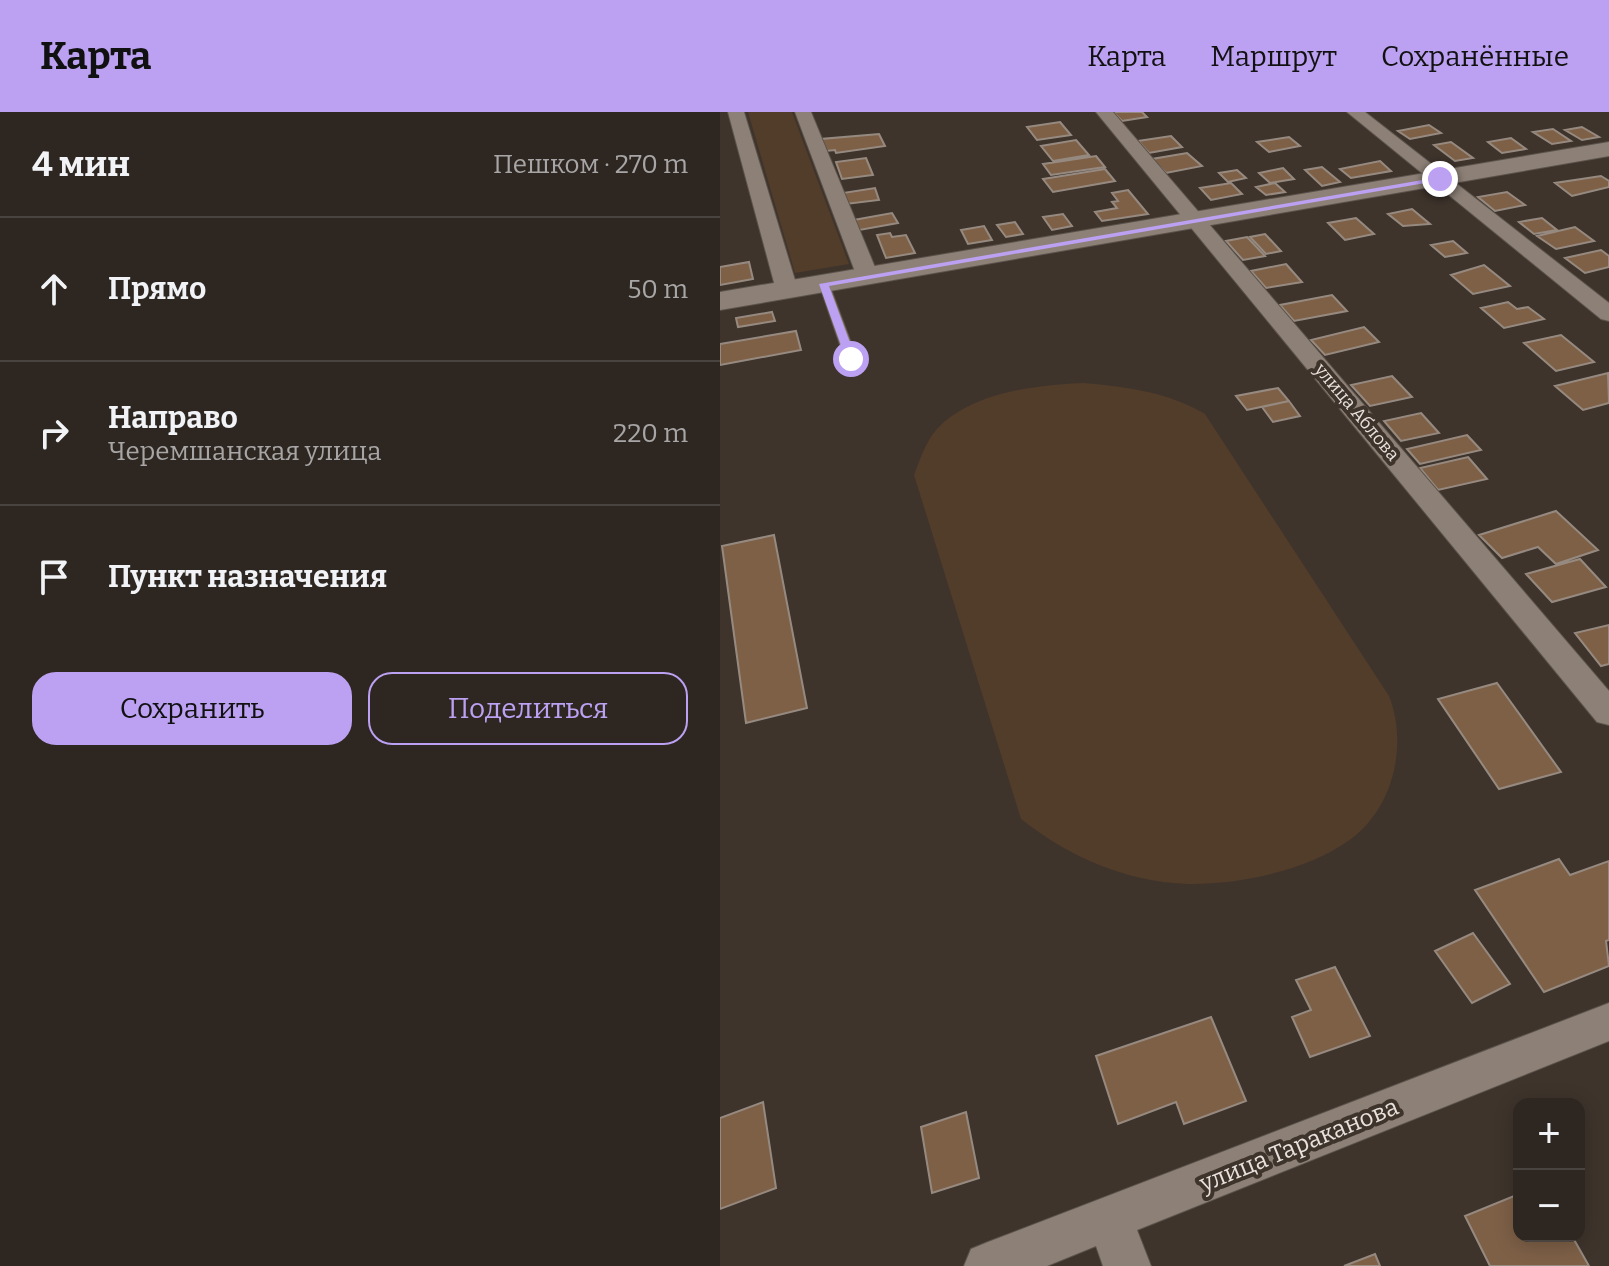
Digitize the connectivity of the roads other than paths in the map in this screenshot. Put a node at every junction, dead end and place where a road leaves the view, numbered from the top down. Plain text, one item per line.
1 (736, 112) edge
2 (803, 112) edge
3 (1104, 112) edge
4 (1355, 112) edge
5 (1609, 149) edge
6 (1440, 179) junction
7 (1196, 221) junction
8 (868, 277) junction
9 (824, 284) junction
10 (787, 290) junction
11 (720, 301) edge
12 (1609, 314) edge
13 (851, 359) dead end
14 (1609, 713) edge
15 (1609, 1022) edge
16 (1110, 1220) junction
17 (988, 1266) edge
18 (1127, 1266) edge

1 - 10 street
2 - 8 street
3 - 7 street, улица Аблова
4 - 6 street
5 - 6 main road
6 - 7 main road
6 - 12 street
7 - 8 main road
7 - 14 street, улица Аблова
8 - 9 main road
9 - 10 main road
9 - 13 lane
10 - 11 main road
15 - 16 street, улица Тараканова
16 - 17 street, улица Тараканова
16 - 18 street

